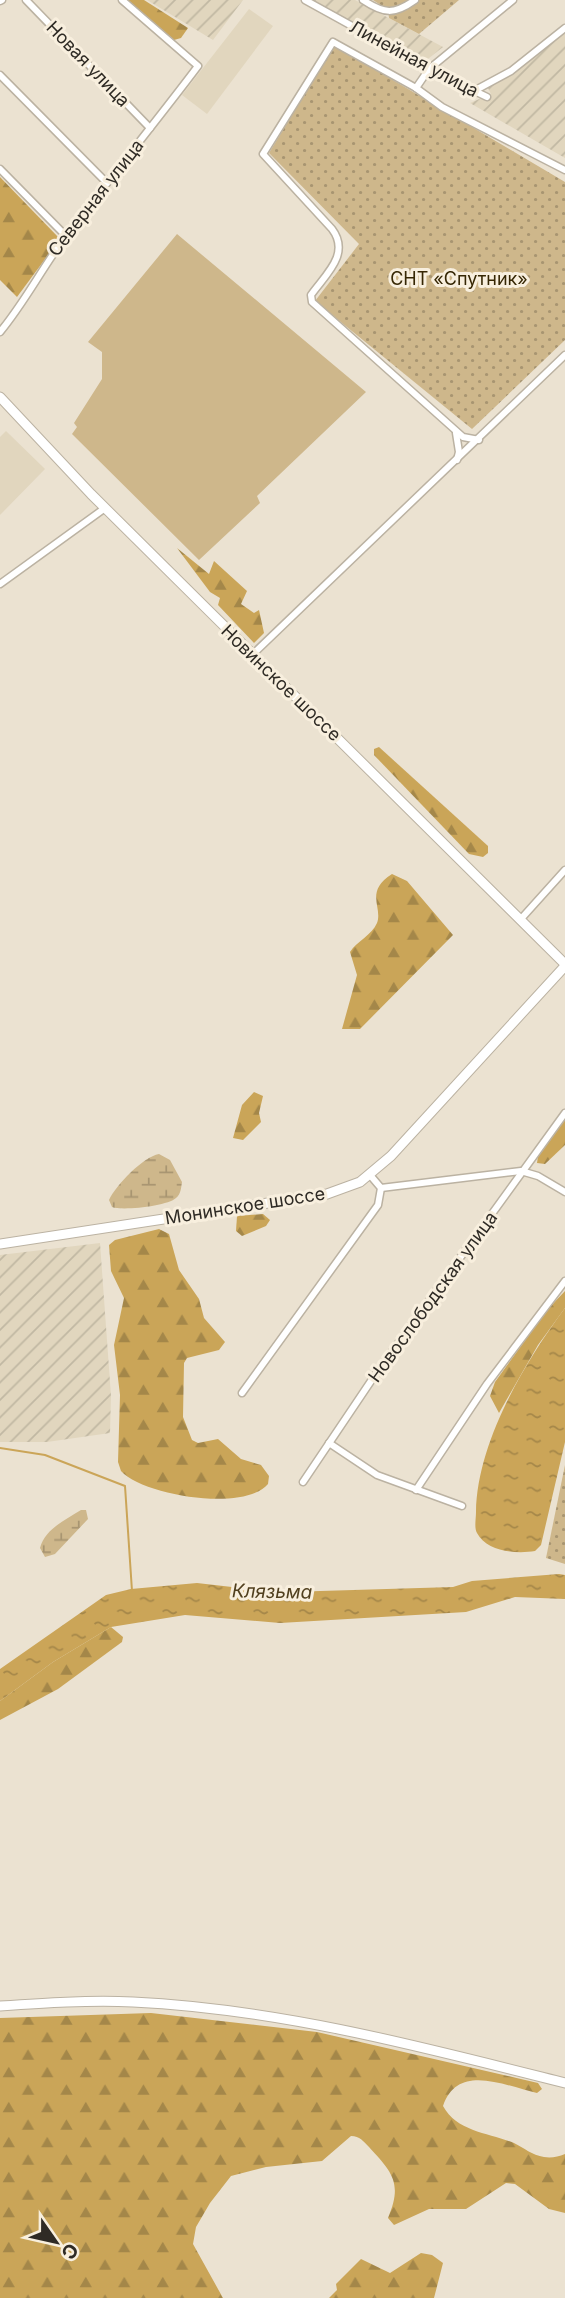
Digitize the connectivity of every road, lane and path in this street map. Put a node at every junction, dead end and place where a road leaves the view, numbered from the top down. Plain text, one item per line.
1 (26, 0) edge
2 (122, 0) edge
3 (305, 0) edge
4 (363, 0) edge
5 (415, 0) edge
6 (513, 0) edge
7 (565, 28) edge
8 (429, 69) junction
9 (0, 75) edge
10 (416, 88) junction
11 (471, 92) junction
12 (487, 97) dead end
13 (150, 128) junction
14 (0, 169) edge
15 (565, 170) edge
16 (107, 183) junction
17 (66, 236) junction
18 (0, 332) edge
19 (565, 355) edge
20 (0, 397) edge
21 (455, 431) junction
22 (479, 440) junction
23 (456, 462) junction
24 (105, 508) junction
25 (0, 584) edge
26 (252, 655) junction
27 (565, 870) edge
28 (520, 920) junction
29 (565, 965) edge
30 (565, 1113) edge
31 (521, 1171) junction
32 (370, 1175) junction
33 (381, 1188) junction
34 (565, 1192) edge
35 (0, 1244) edge
36 (565, 1281) edge
37 (242, 1393) dead end
38 (329, 1443) junction
39 (303, 1482) dead end
40 (416, 1490) junction
41 (462, 1506) dead end
42 (0, 2006) edge
43 (565, 2083) edge

1 - 13 street, Новая улица
2 - 13 street, Северная улица
3 - 8 street, Линейная улица
4 - 5 street
6 - 8 street
7 - 11 street
8 - 10 street
8 - 11 street, Линейная улица
9 - 16 street
10 - 15 street
10 - 21 street
11 - 12 street, Линейная улица
13 - 16 street, Северная улица
14 - 17 street
16 - 17 street, Северная улица
17 - 18 street, Северная улица
19 - 22 street
20 - 24 main road, Новинское шоссе
21 - 22 street
21 - 23 street
22 - 23 street
23 - 26 street
24 - 25 street
24 - 26 main road, Новинское шоссе
26 - 28 main road, Новинское шоссе
27 - 28 street
28 - 29 main road, Новинское шоссе
29 - 32 main road, Монинское шоссе
30 - 31 street, Новослободская улица
31 - 33 street
31 - 34 street
31 - 38 street, Новослободская улица
32 - 33 street
32 - 35 main road, Монинское шоссе
33 - 37 street
36 - 40 street
38 - 39 street, Новослободская улица
38 - 40 street
40 - 41 street
42 - 43 main road

